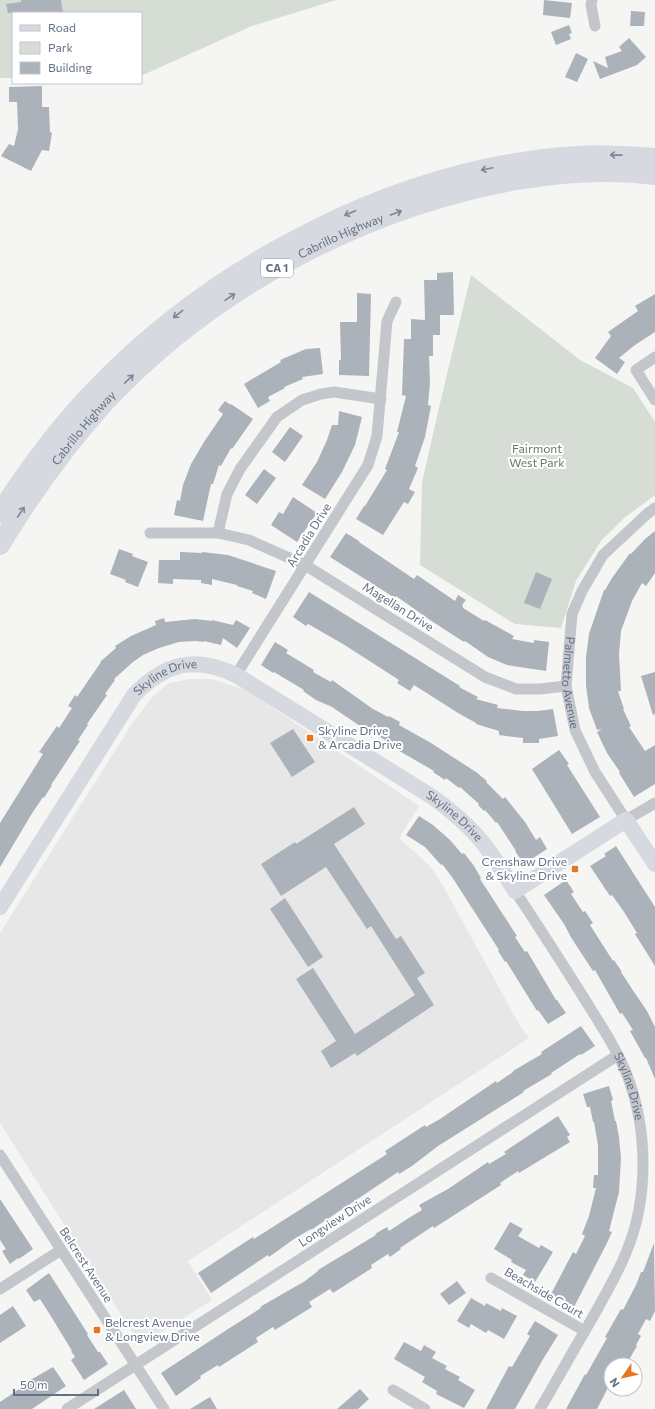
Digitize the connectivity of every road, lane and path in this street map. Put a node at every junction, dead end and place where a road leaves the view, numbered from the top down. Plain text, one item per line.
1 (592, 0) edge
2 (595, 26) dead end
3 (655, 158) edge
4 (655, 175) edge
5 (396, 302) dead end
6 (655, 357) edge
7 (381, 399) junction
8 (655, 400) edge
9 (655, 508) edge
10 (0, 513) edge
11 (150, 533) dead end
12 (218, 533) junction
13 (0, 545) edge
14 (305, 565) junction
15 (236, 675) junction
16 (566, 686) junction
17 (655, 803) edge
18 (626, 820) junction
19 (655, 864) edge
20 (515, 891) junction
21 (0, 907) edge
22 (618, 1055) junction
23 (0, 1155) edge
24 (61, 1250) junction
25 (491, 1278) dead end
26 (0, 1289) edge
27 (585, 1331) junction
28 (135, 1365) junction
29 (393, 1390) dead end
30 (67, 1409) edge
31 (164, 1409) edge
32 (426, 1409) edge
33 (540, 1409) edge

1 - 2 street
3 -> 10 highway, Cabrillo Highway / CA 1
13 -> 4 highway, Cabrillo Highway / CA 1
5 - 7 street, Arcadia Drive
6 - 8 street
7 - 12 street
7 - 14 street, Arcadia Drive
9 - 16 street, Palmetto Avenue
11 - 12 street, Magellan Drive
12 - 14 street, Magellan Drive
14 - 15 street, Arcadia Drive
14 - 16 street, Magellan Drive
15 - 20 street, Skyline Drive
15 - 21 street, Skyline Drive
16 - 18 street, Palmetto Avenue
17 - 18 street
18 - 19 street, Palmetto Avenue
18 - 20 street
20 - 22 street, Skyline Drive
22 - 27 street, Skyline Drive
22 - 28 street, Longview Drive
23 - 24 street, Belcrest Avenue
24 - 26 street
24 - 28 street, Belcrest Avenue
25 - 27 street, Beachside Court
27 - 33 street, Skyline Drive
28 - 30 street, Longview Drive
28 - 31 street, Belcrest Avenue
29 - 32 street

